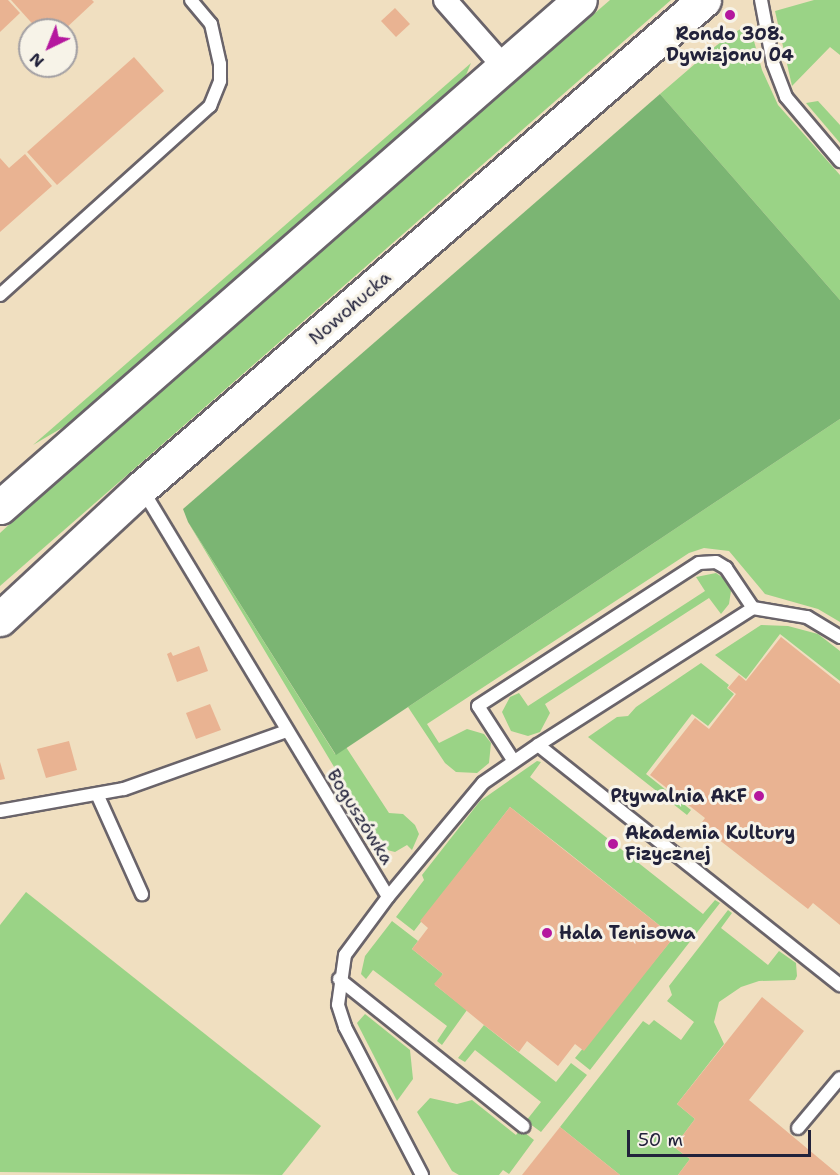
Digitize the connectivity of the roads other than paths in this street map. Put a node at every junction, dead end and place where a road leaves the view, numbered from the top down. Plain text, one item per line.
1 (191, 0) edge
2 (445, 0) edge
3 (580, 0) edge
4 (704, 0) edge
5 (761, 0) edge
6 (504, 67) junction
7 (840, 161) edge
8 (0, 296) edge
9 (141, 488) junction
10 (0, 507) edge
11 (753, 608) junction
12 (0, 619) edge
13 (840, 637) edge
14 (287, 731) junction
15 (538, 745) junction
16 (513, 760) junction
17 (97, 794) junction
18 (0, 811) edge
19 (142, 894) dead end
20 (388, 897) junction
21 (339, 979) junction
22 (840, 985) edge
23 (840, 1078) edge
24 (523, 1126) dead end
25 (798, 1128) dead end
26 (422, 1175) edge

1 - 8 lane
2 - 6 street
3 - 6 main road
4 - 9 main road, Nowohucka
5 - 7 lane
6 - 10 main road
9 - 12 main road, Nowohucka
9 - 14 lane, Boguszówka
11 - 13 lane
11 - 15 lane
11 - 16 lane
14 - 17 lane
14 - 20 lane, Boguszówka
15 - 16 lane
15 - 22 lane
16 - 20 lane
17 - 18 lane
17 - 19 lane
20 - 21 lane
21 - 24 lane
21 - 26 lane
23 - 25 lane

